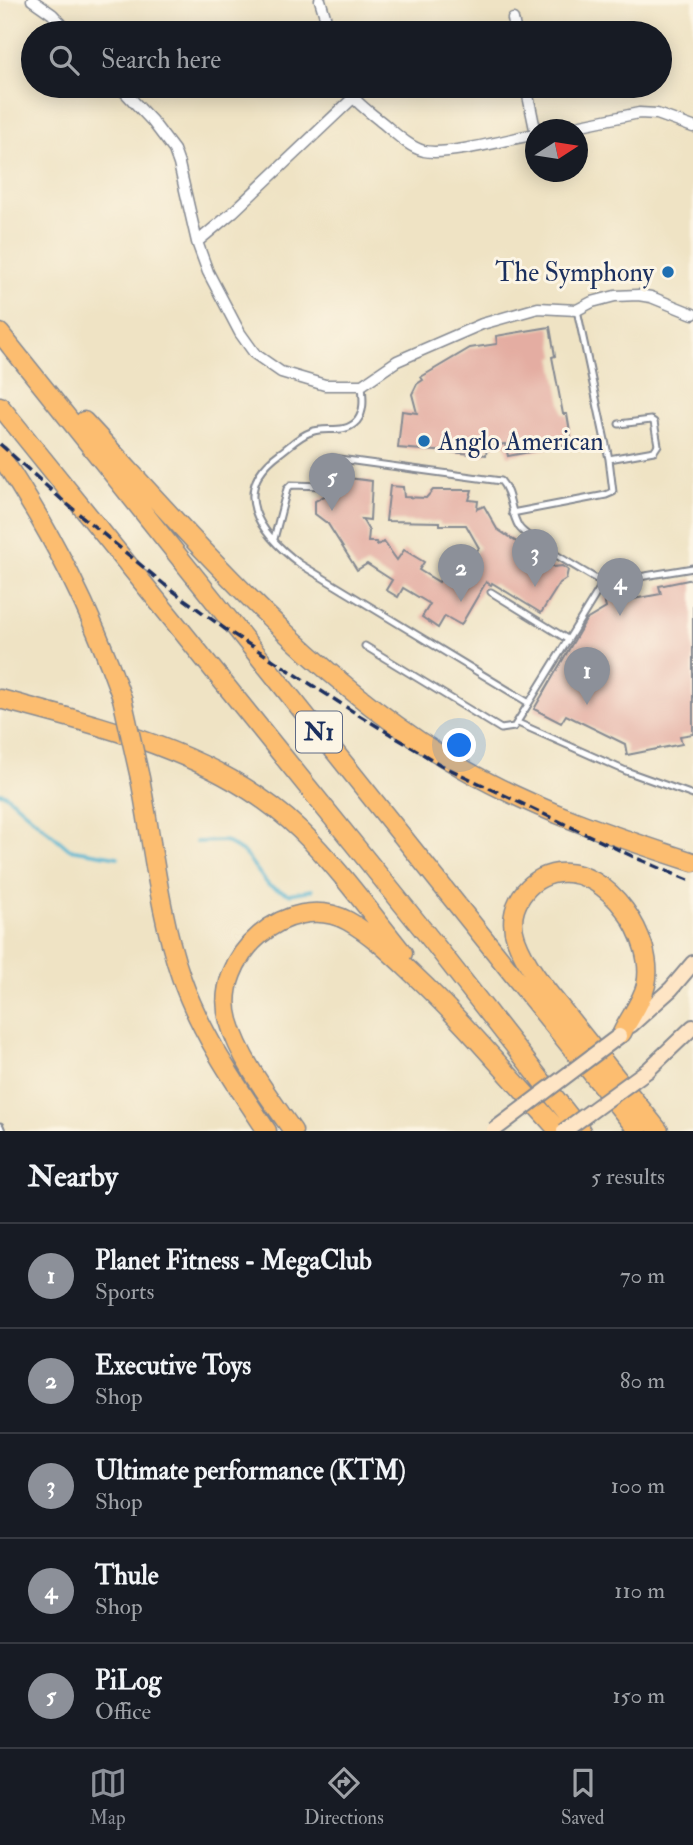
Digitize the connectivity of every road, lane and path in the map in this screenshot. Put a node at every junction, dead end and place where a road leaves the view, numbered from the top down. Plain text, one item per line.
1 (32, 0) edge
2 (320, 0) edge
3 (59, 21) edge
4 (326, 21) edge
5 (130, 98) edge
6 (353, 98) joint
7 (528, 98) edge
8 (533, 119) edge
9 (588, 124) edge
10 (693, 127) edge
11 (525, 136) edge
12 (197, 242) junction
13 (577, 310) junction
14 (693, 314) edge
15 (0, 323) edge
16 (0, 333) edge
17 (362, 385) junction
18 (0, 406) edge
19 (619, 424) dead end
20 (0, 455) edge
21 (332, 458) dead end
22 (609, 459) junction
23 (325, 486) dead end
24 (512, 513) junction
25 (274, 539) junction
26 (693, 568) edge
27 (603, 583) junction
28 (491, 592) dead end
29 (567, 639) junction
30 (365, 646) dead end
31 (0, 699) edge
32 (529, 703) junction
33 (518, 723) junction
34 (693, 795) edge
35 (693, 862) edge
36 (693, 963) edge
37 (442, 1002) junction
38 (693, 1027) edge
39 (621, 1034) junction
40 (0, 1126) edge
41 (292, 1128) edge
42 (493, 1130) edge
43 (2, 1131) edge
44 (266, 1131) edge
45 (562, 1131) edge
46 (581, 1131) edge
47 (638, 1131) edge
48 (659, 1131) edge

1 - 3 street
2 - 4 street
5 - 12 street
6 - 11 street
6 - 12 street
7 - 8 street
9 - 10 street
12 - 17 street
13 - 14 street
13 - 17 street
13 - 22 lane
15 - 35 highway
16 - 47 highway, N1
17 - 25 lane
18 - 46 highway, N1
19 - 22 lane
20 - 44 highway, bridge
21 - 24 lane
22 - 24 lane
23 - 25 lane
24 - 27 lane
25 - 32 lane
26 - 27 lane
27 - 29 lane
28 - 29 lane
29 - 32 lane
30 - 33 lane
31 - 37 highway
32 - 33 lane
33 - 34 lane
36 - 39 main road
37 - 41 highway
37 - 45 highway
38 - 45 main road, bridge
39 - 42 main road, bridge
39 - 48 highway
40 - 43 lane

